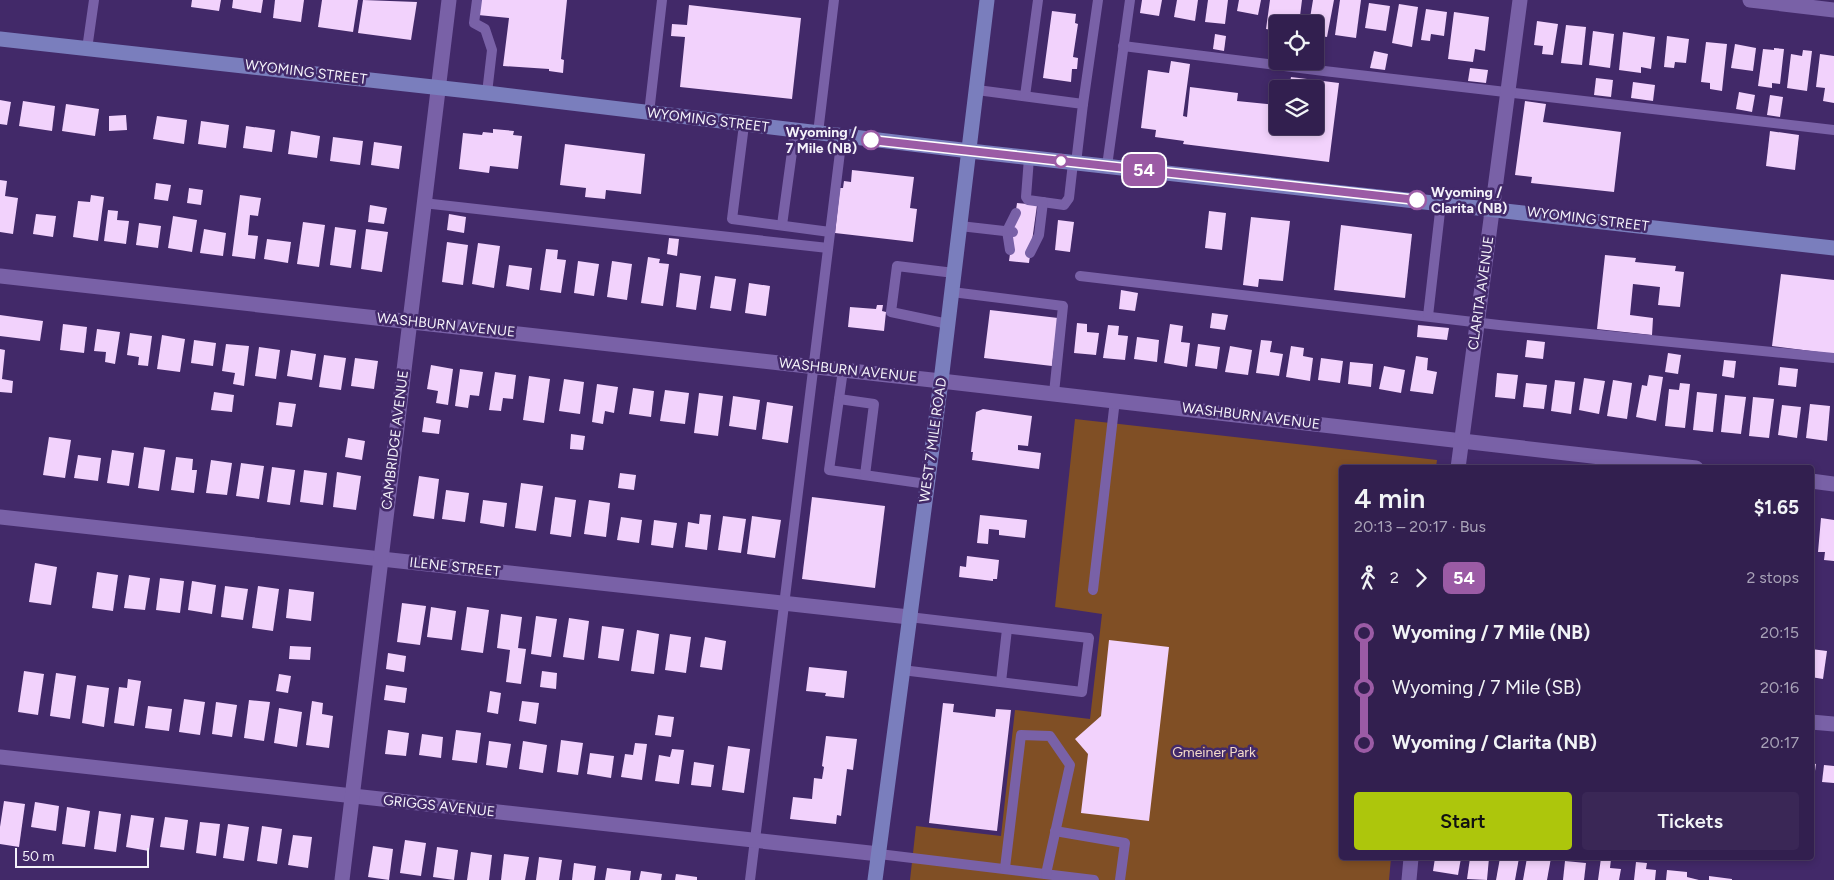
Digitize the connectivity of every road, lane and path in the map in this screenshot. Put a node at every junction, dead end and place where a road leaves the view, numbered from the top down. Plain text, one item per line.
1 (94, 0) edge
2 (449, 0) edge
3 (477, 0) edge
4 (662, 0) edge
5 (834, 0) edge
6 (987, 0) edge
7 (1038, 0) edge
8 (1098, 0) edge
9 (1130, 0) edge
10 (1520, 0) edge
11 (1750, 0) edge
12 (1834, 10) edge
13 (0, 39) edge
14 (1123, 46) junction
15 (87, 48) junction
16 (437, 88) junction
17 (977, 90) junction
18 (487, 93) junction
19 (1508, 93) junction
20 (1025, 96) junction
21 (1083, 104) junction
22 (649, 113) junction
23 (744, 125) junction
24 (795, 130) junction
25 (1834, 130) edge
26 (818, 133) junction
27 (842, 136) junction
28 (970, 151) junction
29 (1029, 158) junction
30 (1074, 163) junction
31 (1107, 166) junction
32 (1042, 202) junction
33 (424, 203) junction
34 (1441, 203) junction
35 (1492, 208) junction
36 (1016, 213) dead end
37 (1036, 216) dead end
38 (782, 225) junction
39 (960, 226) junction
40 (1010, 231) junction
41 (830, 232) junction
42 (1036, 235) junction
43 (828, 248) junction
44 (1834, 248) edge
45 (1010, 250) dead end
46 (1030, 253) dead end
47 (954, 273) junction
48 (0, 276) edge
49 (1080, 276) dead end
50 (952, 292) junction
51 (1428, 316) junction
52 (410, 321) junction
53 (1477, 322) junction
54 (948, 324) junction
55 (1834, 358) edge
56 (812, 366) junction
57 (843, 370) junction
58 (941, 380) junction
59 (1054, 394) junction
60 (839, 399) junction
61 (1115, 400) junction
62 (1461, 440) junction
63 (1458, 465) edge
64 (1671, 465) edge
65 (865, 475) junction
66 (1814, 481) edge
67 (927, 484) junction
68 (1834, 484) edge
69 (0, 517) edge
70 (381, 559) junction
71 (1093, 590) dead end
72 (783, 604) junction
73 (909, 618) junction
74 (1007, 629) junction
75 (902, 670) junction
76 (1001, 682) junction
77 (1814, 722) edge
78 (1834, 724) edge
79 (0, 757) edge
80 (352, 796) junction
81 (1055, 831) junction
82 (755, 840) junction
83 (879, 854) junction
84 (1411, 860) edge
85 (1005, 868) junction
86 (1046, 874) junction
87 (342, 880) edge
88 (750, 880) edge
89 (875, 880) edge
90 (1094, 880) edge
91 (1120, 880) edge
92 (1409, 880) edge

1 - 15 lane
2 - 16 street, CAMBRIDGE AVENUE
3 - 18 lane
4 - 22 lane
5 - 26 lane
6 - 17 street, WEST 7 MILE ROAD
7 - 20 lane
8 - 21 lane
9 - 14 lane
10 - 19 street, CLARITA AVENUE
11 - 12 street
13 - 15 street, WYOMING STREET
14 - 19 lane
14 - 31 lane
15 - 16 street, WYOMING STREET
16 - 18 street, WYOMING STREET
16 - 33 street, CAMBRIDGE AVENUE
17 - 20 lane
17 - 28 street, WEST 7 MILE ROAD
18 - 22 street, WYOMING STREET
19 - 25 lane
19 - 35 street, CLARITA AVENUE
20 - 21 lane
21 - 30 lane
22 - 23 street, WYOMING STREET
23 - 24 street, WYOMING STREET
23 - 38 lane
24 - 26 street, WYOMING STREET
24 - 38 lane
26 - 27 street, WYOMING STREET
27 - 28 street, WYOMING STREET
27 - 41 lane
28 - 29 street, WYOMING STREET
28 - 39 street, WEST 7 MILE ROAD
29 - 30 street, WYOMING STREET
29 - 32 lane
30 - 31 street, WYOMING STREET
30 - 32 lane
31 - 34 street, WYOMING STREET
32 - 42 lane
33 - 43 lane
33 - 52 street, CAMBRIDGE AVENUE
34 - 35 street, WYOMING STREET
34 - 51 lane
35 - 44 street, WYOMING STREET
35 - 53 street, CLARITA AVENUE
36 - 40 lane
37 - 42 lane
38 - 41 lane
39 - 40 lane
39 - 47 street, WEST 7 MILE ROAD
40 - 45 lane
41 - 43 lane
42 - 46 lane
43 - 56 lane
47 - 50 street, WEST 7 MILE ROAD
47 - 54 lane
48 - 52 street, WASHBURN AVENUE
49 - 51 lane
50 - 54 street, WEST 7 MILE ROAD
50 - 59 lane
51 - 53 lane
52 - 56 street, WASHBURN AVENUE
52 - 70 street, CAMBRIDGE AVENUE
53 - 55 lane
53 - 62 street, CLARITA AVENUE
54 - 58 street, WEST 7 MILE ROAD
56 - 57 street, WASHBURN AVENUE
56 - 72 lane
57 - 58 street, WASHBURN AVENUE
57 - 60 lane
58 - 59 street, WASHBURN AVENUE
58 - 67 street, WEST 7 MILE ROAD
59 - 61 street, WASHBURN AVENUE
60 - 65 lane
60 - 65 lane
61 - 62 street, WASHBURN AVENUE
61 - 71 lane
62 - 63 street, CLARITA AVENUE
62 - 64 street, WASHBURN AVENUE
65 - 67 lane
66 - 68 street
67 - 73 street, WEST 7 MILE ROAD
69 - 70 street, ILENE STREET
70 - 72 street, ILENE STREET
70 - 80 street, CAMBRIDGE AVENUE
72 - 73 street, ILENE STREET
72 - 82 lane
73 - 74 lane
73 - 75 street, WEST 7 MILE ROAD
74 - 76 lane
74 - 76 lane
75 - 76 lane
75 - 83 street, WEST 7 MILE ROAD
77 - 78 street
79 - 80 street, GRIGGS AVENUE
80 - 82 street, GRIGGS AVENUE
80 - 87 street, CAMBRIDGE AVENUE
81 - 85 lane
81 - 86 lane
81 - 91 lane
82 - 83 street, GRIGGS AVENUE
82 - 88 lane
83 - 85 lane
83 - 89 street, WEST 7 MILE ROAD
84 - 92 street
85 - 86 lane
86 - 90 lane

